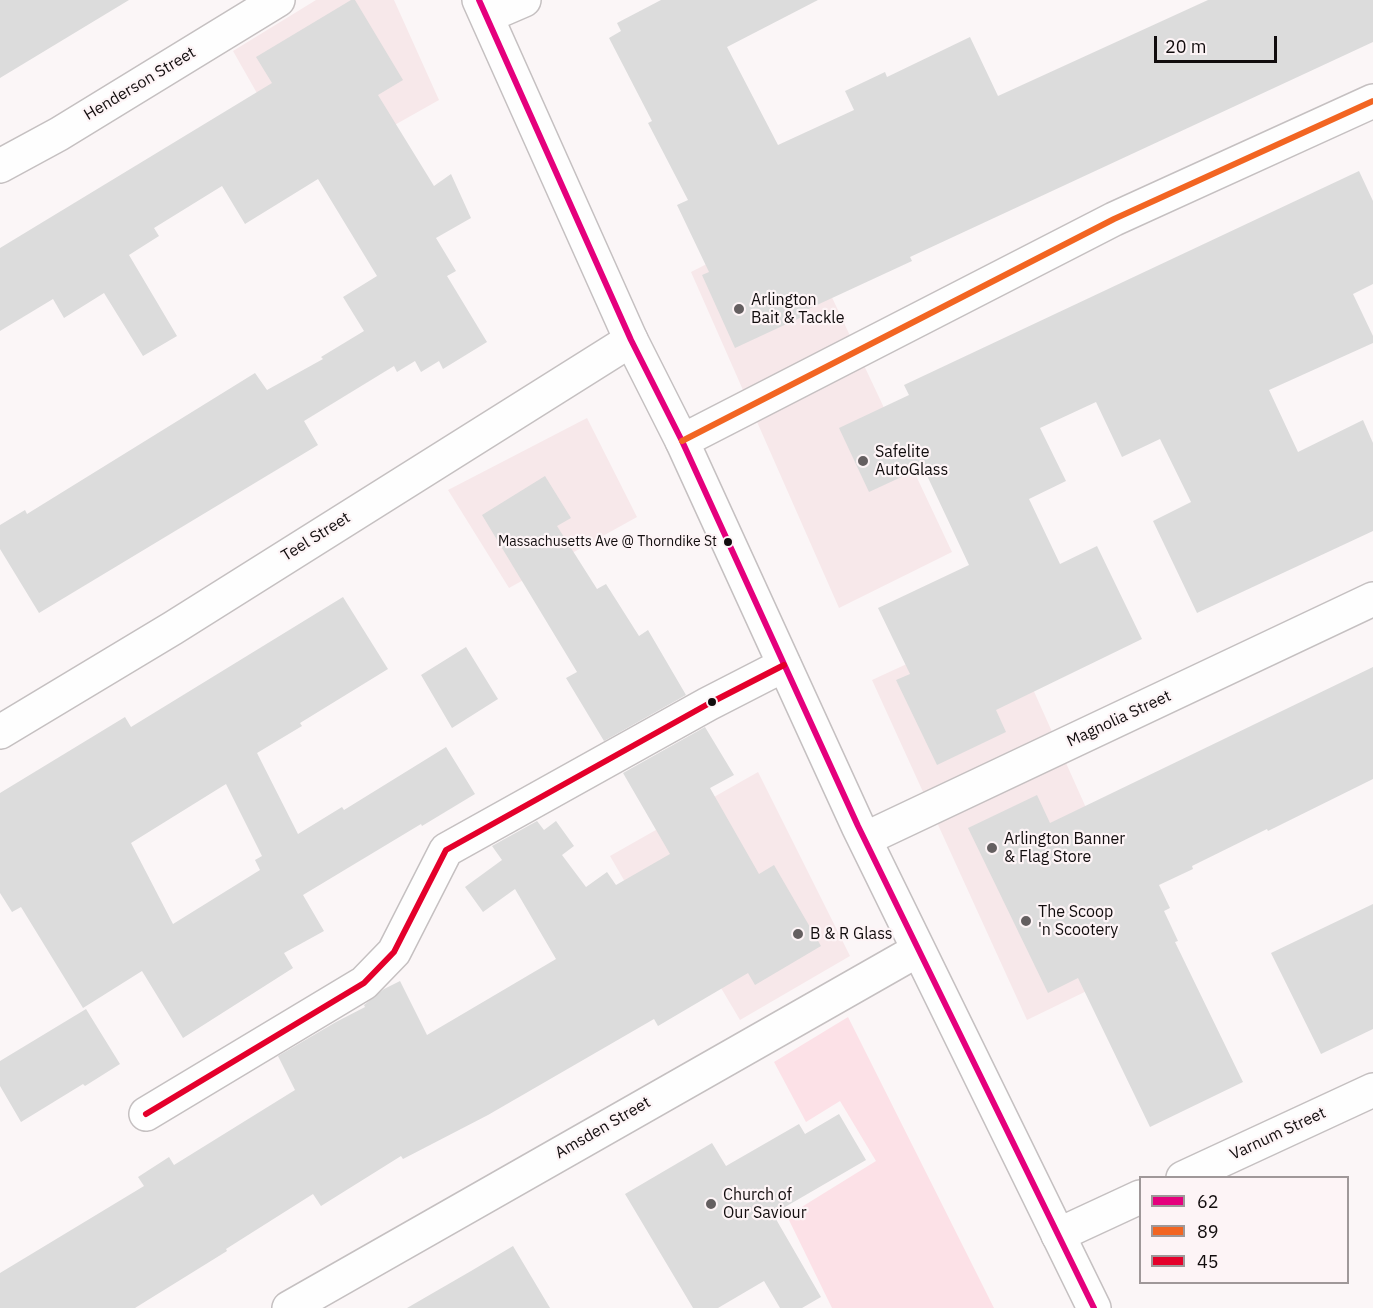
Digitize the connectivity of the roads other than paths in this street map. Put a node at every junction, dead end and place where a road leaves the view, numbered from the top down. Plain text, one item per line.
1 (278, 0) edge
2 (524, 0) edge
3 (483, 8) edge
4 (1373, 101) edge
5 (0, 166) edge
6 (631, 340) junction
7 (682, 441) junction
8 (1373, 599) edge
9 (784, 665) junction
10 (0, 732) edge
11 (865, 839) junction
12 (918, 950) junction
13 (1373, 1090) edge
14 (146, 1114) dead end
15 (1187, 1176) edge
16 (1139, 1197) edge
17 (1058, 1235) junction
18 (289, 1308) edge
19 (1094, 1308) edge

1 - 5 main road, Henderson Street
2 - 3 main road
3 - 6 main road
4 - 7 main road
6 - 7 main road
6 - 10 main road, Teel Street
7 - 9 main road
8 - 11 main road, Magnolia Street
9 - 11 main road
9 - 14 main road
11 - 12 main road
12 - 17 main road
12 - 18 main road, Amsden Street
13 - 15 main road, Varnum Street
16 - 17 main road
17 - 19 main road

